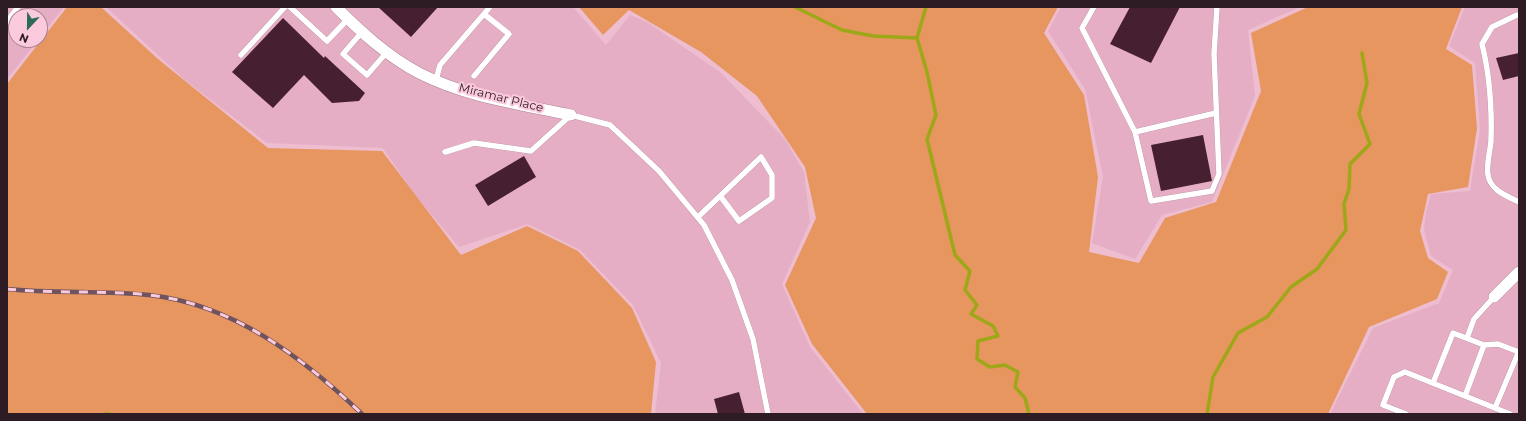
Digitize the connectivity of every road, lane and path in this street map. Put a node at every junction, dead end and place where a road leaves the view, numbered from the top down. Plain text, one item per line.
1 (18, 7) edge
2 (285, 7) edge
3 (290, 7) edge
4 (336, 7) edge
5 (490, 7) edge
6 (1094, 7) edge
7 (1217, 7) edge
8 (484, 14) junction
9 (1517, 15) dead end
10 (348, 18) junction
11 (7, 22) edge
12 (362, 32) junction
13 (387, 52) junction
14 (241, 55) dead end
15 (474, 76) dead end
16 (436, 80) junction
17 (1216, 113) junction
18 (571, 114) junction
19 (1135, 132) junction
20 (445, 152) dead end
21 (721, 197) junction
22 (1519, 202) edge
23 (698, 217) junction
24 (1519, 274) edge
25 (1494, 297) joint
26 (1467, 338) junction
27 (1484, 345) junction
28 (1519, 351) edge
29 (1434, 383) junction
30 (1464, 396) junction
31 (1495, 408) junction
32 (768, 414) edge
33 (1406, 414) edge
34 (1510, 414) edge

1 - 11 lane
2 - 14 lane
3 - 10 lane
4 - 10 street, Miramar Place
5 - 8 lane
6 - 19 lane
7 - 17 lane
8 - 15 lane
8 - 16 lane
9 - 22 lane
10 - 12 street, Miramar Place
12 - 13 street, Miramar Place
12 - 13 lane
13 - 16 street, Miramar Place
16 - 18 street, Miramar Place
17 - 19 lane
17 - 19 lane
18 - 20 lane
18 - 23 lane
21 - 21 lane
21 - 23 lane
23 - 32 lane
24 - 25 street
25 - 26 lane
26 - 27 lane
26 - 29 lane
27 - 28 lane
27 - 30 lane
28 - 31 lane
29 - 30 lane
29 - 33 lane
30 - 31 lane
31 - 34 lane

